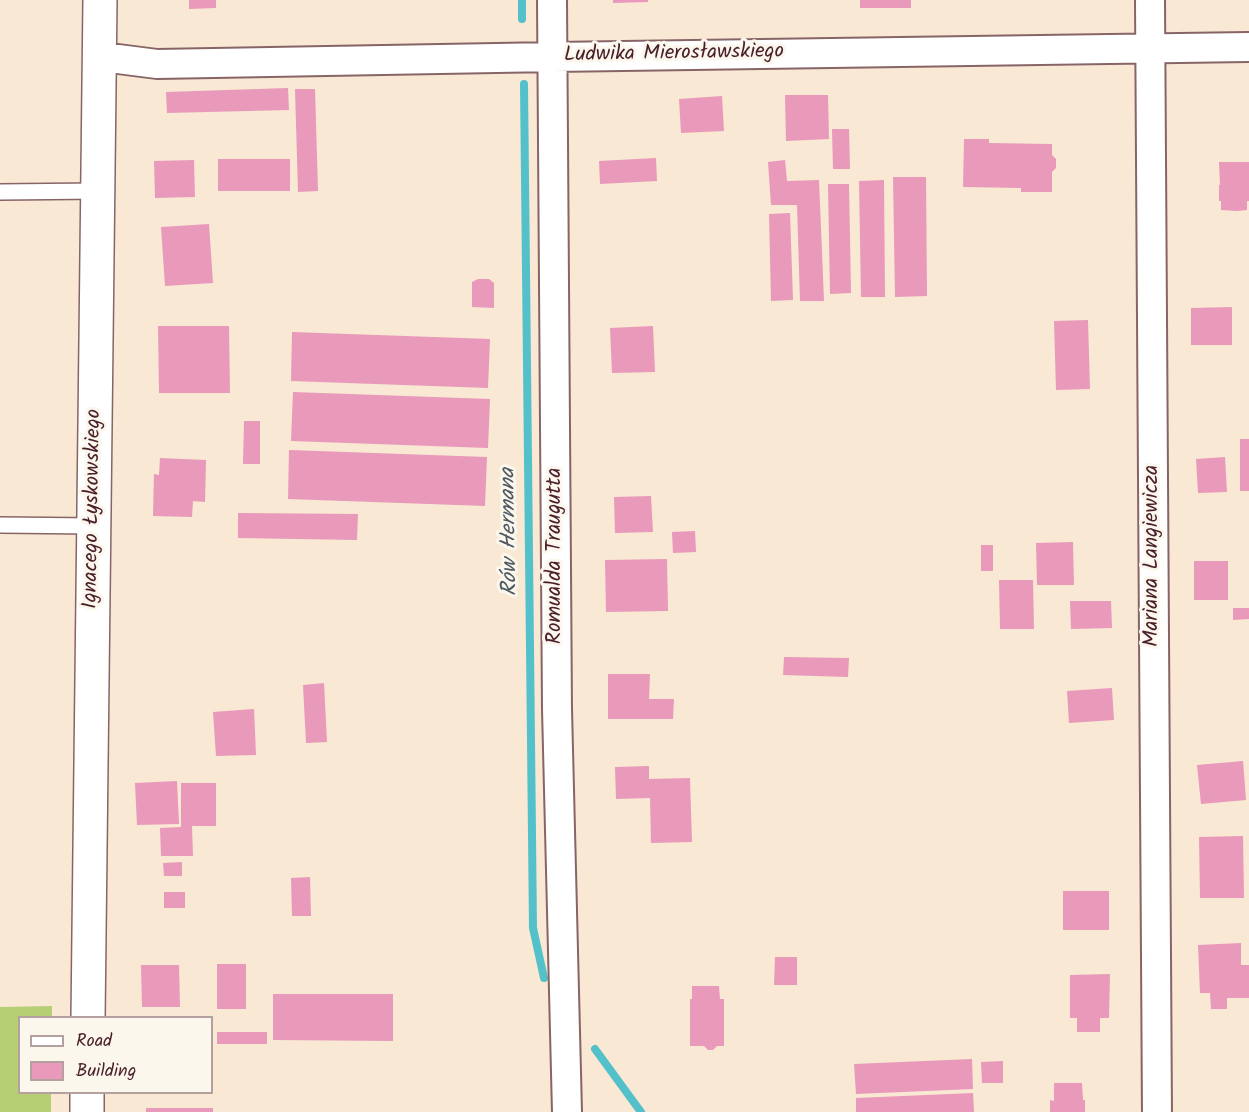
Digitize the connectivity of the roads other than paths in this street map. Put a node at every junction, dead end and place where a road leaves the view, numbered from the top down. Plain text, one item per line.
1 (100, 0) edge
2 (552, 0) edge
3 (1150, 0) edge
4 (1249, 47) edge
5 (1151, 48) junction
6 (553, 57) junction
7 (99, 59) junction
8 (98, 191) junction
9 (0, 192) edge
10 (0, 525) edge
11 (94, 526) junction
12 (88, 1016) edge
13 (87, 1094) edge
14 (87, 1112) edge
15 (567, 1112) edge
16 (1157, 1112) edge

1 - 7 street, Ignacego Łyskowskiego
2 - 6 street, Romualda Traugutta
3 - 5 street, Mariana Langiewicza
4 - 5 street, Ludwika Mierosławskiego
5 - 6 street, Ludwika Mierosławskiego
5 - 16 street, Mariana Langiewicza
6 - 7 street, Ludwika Mierosławskiego
6 - 15 street, Romualda Traugutta
7 - 8 street, Ignacego Łyskowskiego
8 - 9 lane
8 - 11 street, Ignacego Łyskowskiego
10 - 11 lane
11 - 12 street, Ignacego Łyskowskiego
13 - 14 street

